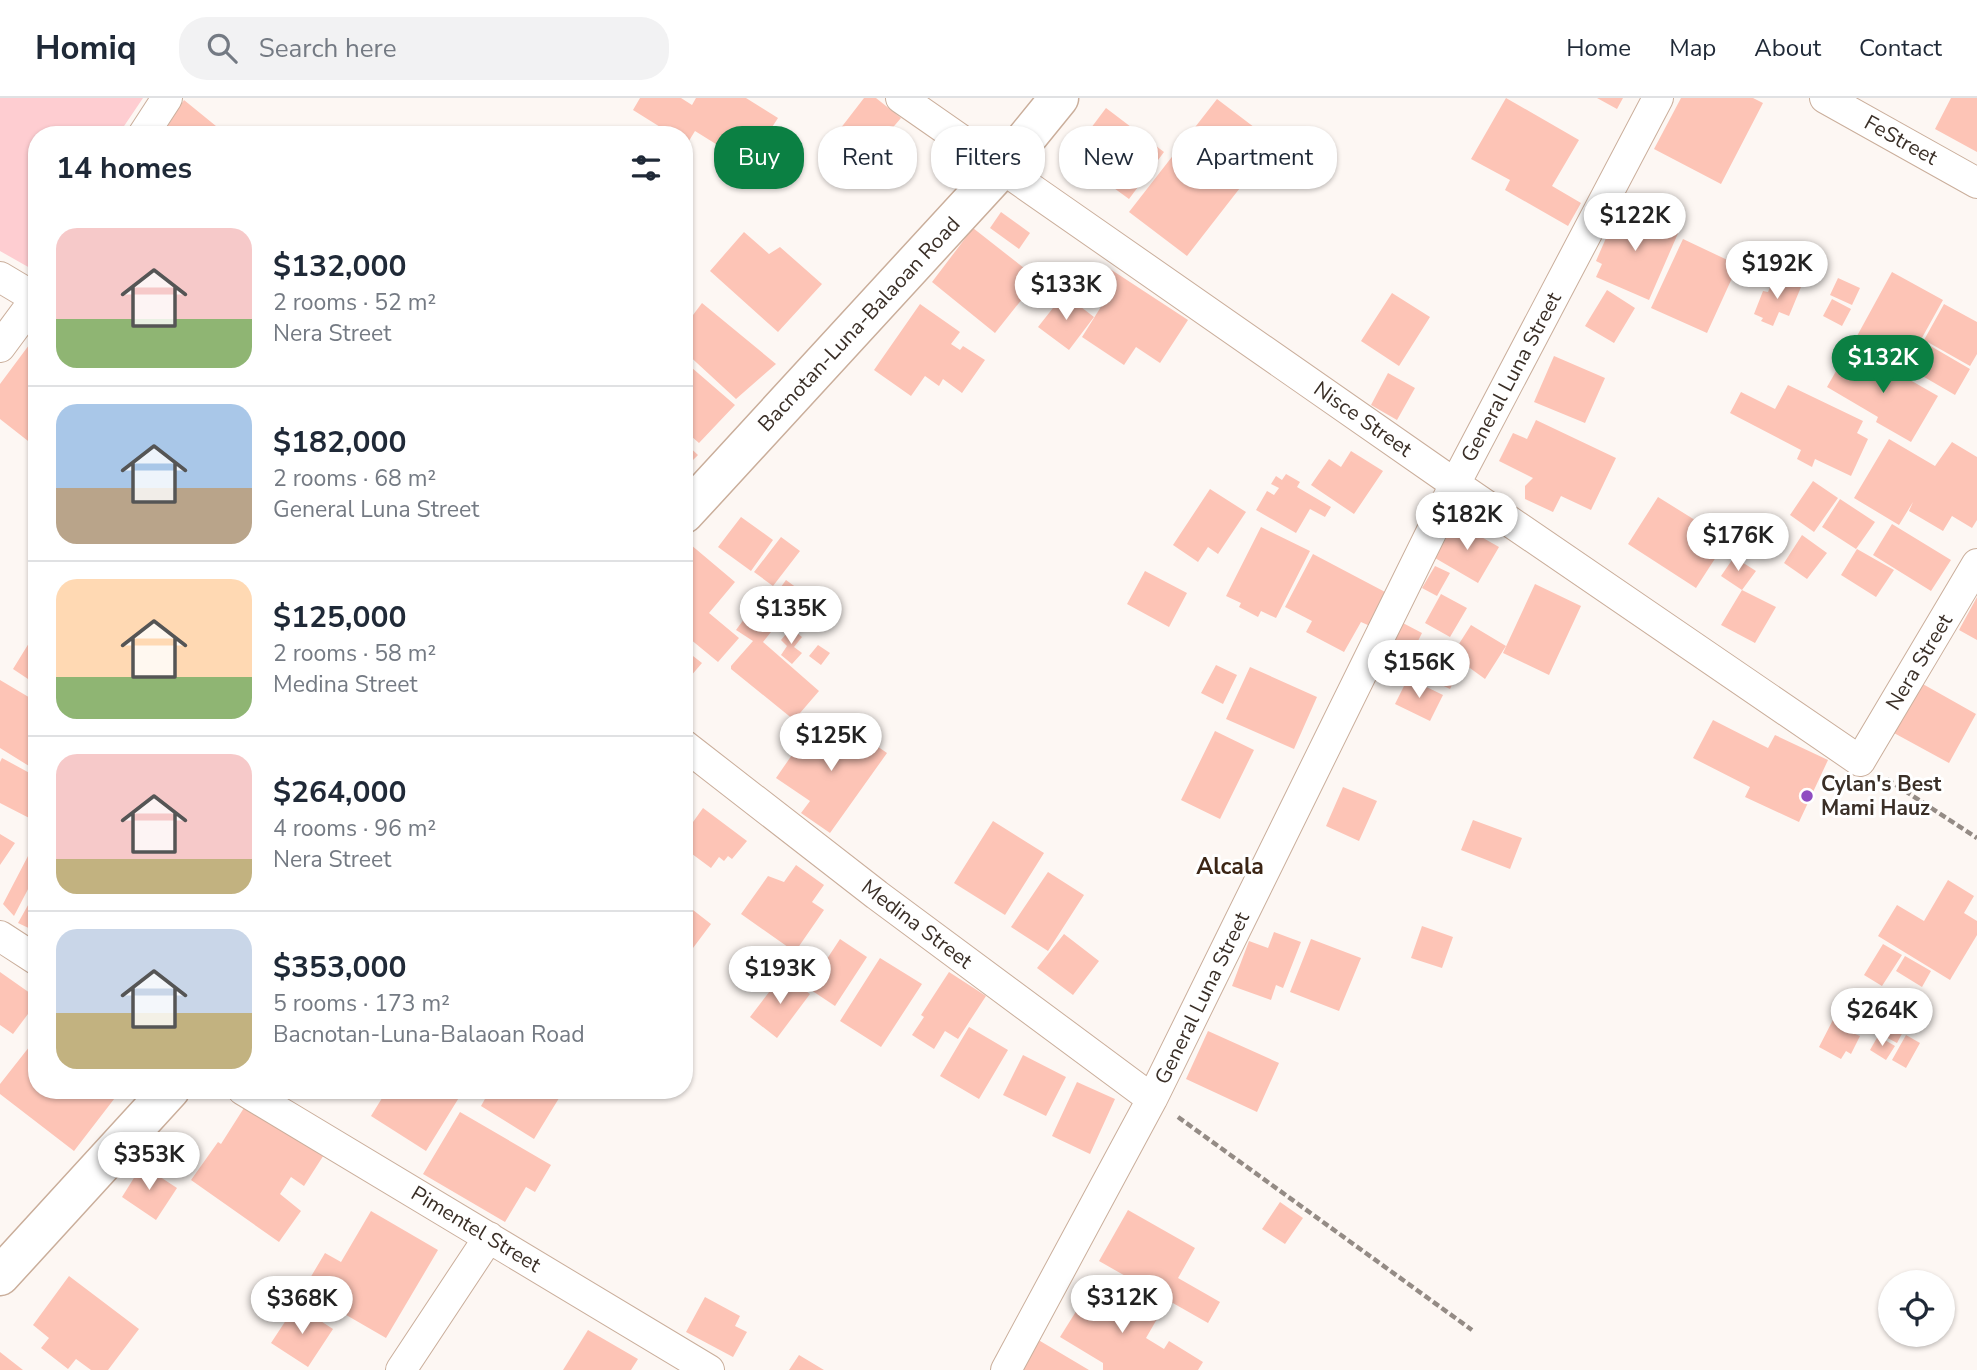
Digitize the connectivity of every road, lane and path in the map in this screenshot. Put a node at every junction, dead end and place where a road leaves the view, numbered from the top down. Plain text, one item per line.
1 (167, 98) edge
2 (901, 98) edge
3 (1059, 98) edge
4 (1658, 98) edge
5 (1825, 98) edge
6 (149, 126) edge
7 (942, 126) edge
8 (1036, 126) edge
9 (1977, 183) edge
10 (983, 189) edge
11 (1034, 189) edge
12 (0, 277) edge
13 (28, 293) edge
14 (28, 310) edge
15 (0, 347) edge
16 (1455, 484) junction
17 (693, 504) edge
18 (1977, 564) edge
19 (693, 752) edge
20 (1860, 761) junction
21 (1977, 838) edge
22 (0, 936) edge
23 (28, 954) edge
24 (162, 1099) edge
25 (258, 1099) edge
26 (1152, 1099) junction
27 (489, 1237) junction
28 (0, 1276) edge
29 (1472, 1331) dead end
30 (401, 1370) edge
31 (709, 1370) edge
32 (1006, 1370) edge

1 - 6 street
2 - 7 street, Nisce Street
3 - 8 main road, Bacnotan-Luna-Balaoan Road
4 - 16 street, General Luna Street
5 - 9 street, FeStreet
10 - 17 main road, Bacnotan-Luna-Balaoan Road
11 - 16 street, Nisce Street
12 - 13 street
14 - 15 street
16 - 20 street, Nisce Street
16 - 26 street, General Luna Street
18 - 20 street, Nera Street
19 - 26 street, Medina Street
20 - 21 path
22 - 23 street
24 - 28 main road
25 - 27 street, Pimentel Street
26 - 29 path
26 - 32 street, General Luna Street
27 - 30 street
27 - 31 street, Pimentel Street

